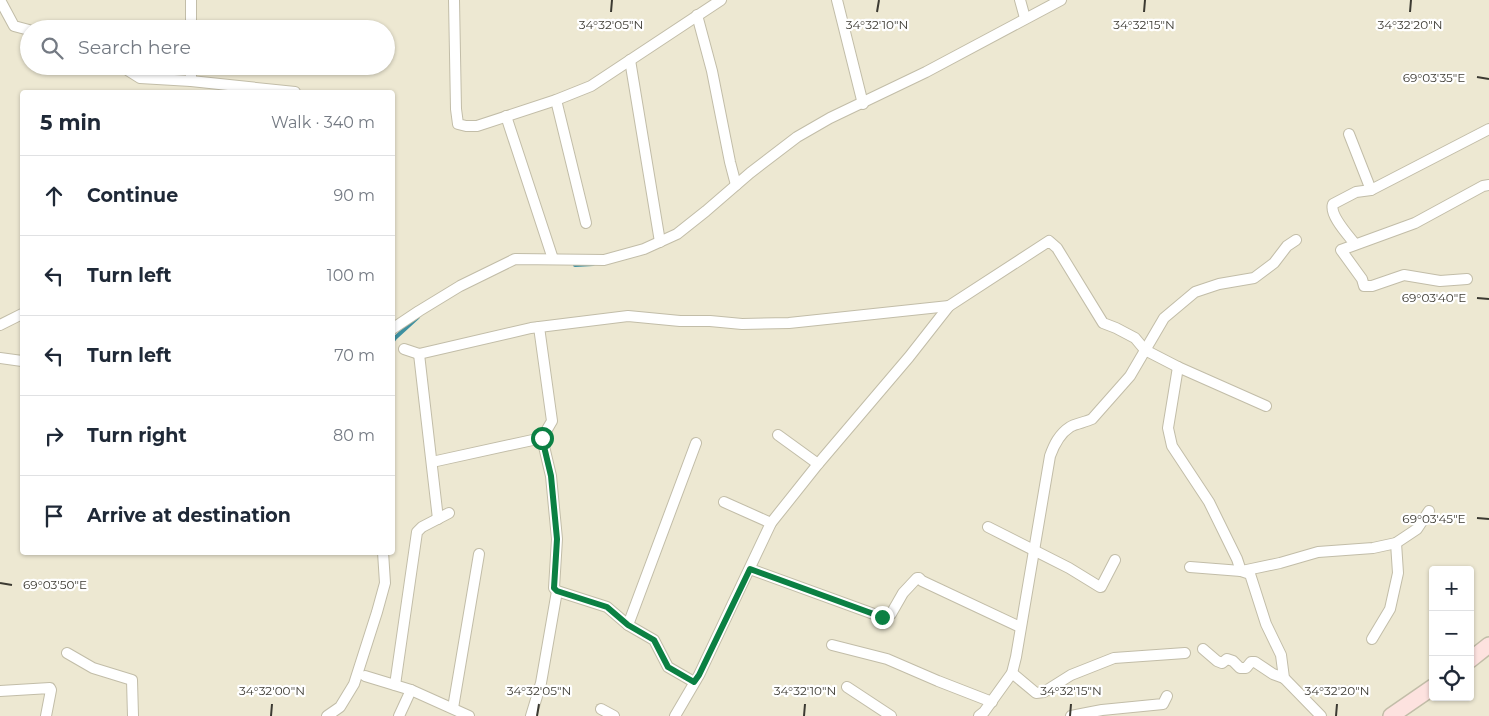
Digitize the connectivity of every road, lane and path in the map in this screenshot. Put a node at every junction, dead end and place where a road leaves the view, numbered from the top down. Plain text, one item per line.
1 (0, 0) edge
2 (191, 0) edge
3 (454, 0) edge
4 (721, 0) edge
5 (837, 0) edge
6 (1020, 0) edge
7 (1061, 0) edge
8 (697, 15) junction
9 (1025, 18) junction
10 (191, 20) edge
11 (20, 28) edge
12 (630, 60) junction
13 (135, 75) edge
14 (192, 75) edge
15 (192, 82) junction
16 (274, 90) edge
17 (556, 100) junction
18 (863, 104) junction
19 (506, 116) junction
20 (1489, 129) edge
21 (1349, 134) dead end
22 (736, 185) junction
23 (1489, 185) edge
24 (1371, 190) junction
25 (586, 223) dead end
26 (1296, 240) dead end
27 (660, 242) junction
28 (1355, 244) junction
29 (553, 259) junction
30 (1467, 279) dead end
31 (949, 306) junction
32 (20, 315) edge
33 (0, 325) edge
34 (395, 327) edge
35 (539, 327) junction
36 (404, 349) dead end
37 (1144, 350) junction
38 (419, 354) junction
39 (0, 358) edge
40 (20, 361) edge
41 (1178, 368) junction
42 (1266, 406) dead end
43 (778, 434) dead end
44 (542, 438) junction
45 (696, 443) dead end
46 (432, 462) junction
47 (818, 464) junction
48 (724, 502) dead end
49 (1429, 511) dead end
50 (449, 513) dead end
51 (438, 519) junction
52 (770, 523) junction
53 (988, 527) dead end
54 (1396, 543) junction
55 (1033, 550) junction
56 (480, 554) dead end
57 (383, 555) edge
58 (1115, 560) dead end
59 (1190, 566) dead end
60 (750, 569) junction
61 (1241, 571) junction
62 (557, 591) junction
63 (628, 625) junction
64 (1020, 627) junction
65 (1372, 639) dead end
66 (832, 645) dead end
67 (1489, 645) edge
68 (1203, 649) dead end
69 (67, 653) dead end
70 (1185, 653) dead end
71 (1474, 657) edge
72 (1012, 673) junction
73 (365, 676) dead end
74 (1284, 678) junction
75 (694, 682) junction
76 (395, 685) junction
77 (847, 687) dead end
78 (411, 690) junction
79 (1429, 690) edge
80 (0, 691) edge
81 (1167, 696) dead end
82 (992, 702) junction
83 (453, 708) junction
84 (601, 708) dead end
85 (46, 716) edge
86 (133, 716) edge
87 (327, 716) edge
88 (399, 716) edge
89 (469, 716) edge
90 (531, 716) edge
91 (614, 716) edge
92 (674, 716) edge
93 (891, 716) edge
94 (979, 716) edge
95 (1071, 716) edge
96 (1321, 716) edge
97 (1391, 716) edge

1 - 11 street
2 - 10 street
3 - 19 street
4 - 8 street
5 - 18 street
6 - 9 street
7 - 9 street
8 - 12 street
8 - 22 street
9 - 18 street
12 - 17 street
12 - 27 street
13 - 15 street
14 - 15 street
15 - 16 street
17 - 19 street
17 - 25 street
18 - 22 street
19 - 29 street
20 - 24 street
21 - 24 street
22 - 27 street
23 - 28 street
24 - 28 street
26 - 37 street
27 - 29 street
28 - 30 street
29 - 34 street
31 - 35 street
31 - 37 street
31 - 47 street
32 - 33 street
35 - 38 street
35 - 44 street
36 - 38 street
37 - 41 street
37 - 55 street
38 - 46 street
39 - 40 street
41 - 42 street
41 - 61 street
43 - 47 street
44 - 46 street
44 - 62 street
45 - 63 street
46 - 51 street
47 - 52 street
48 - 52 street
49 - 54 street
50 - 51 street
51 - 76 street
52 - 60 street
53 - 55 street
54 - 61 street
54 - 65 street
55 - 58 street
55 - 64 street
56 - 83 street
57 - 87 street
59 - 61 street
60 - 64 street
60 - 75 street
61 - 74 street
62 - 63 street
62 - 90 street
63 - 75 street
64 - 72 street
66 - 82 street
67 - 71 main road
68 - 74 street
69 - 86 street
70 - 72 street
72 - 82 street
73 - 76 street
74 - 96 street
75 - 92 street
76 - 78 street
77 - 93 street
78 - 83 street
78 - 88 street
79 - 97 main road
80 - 85 street
81 - 95 street
82 - 94 street
83 - 89 street
84 - 91 street

